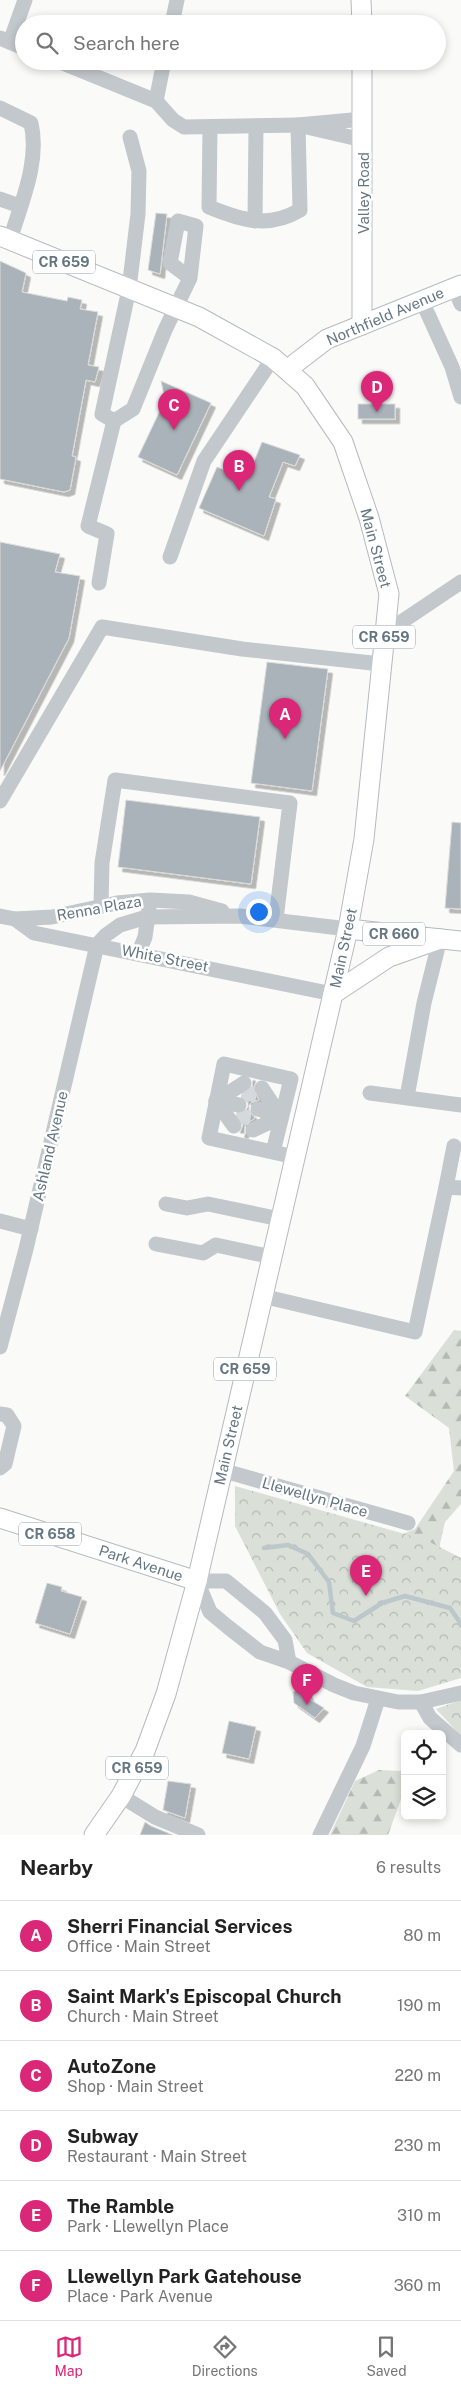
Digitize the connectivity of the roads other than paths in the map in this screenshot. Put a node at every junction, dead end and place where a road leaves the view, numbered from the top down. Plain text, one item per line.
1 (26, 0) edge
2 (177, 0) edge
3 (361, 0) edge
4 (21, 15) edge
5 (174, 15) edge
6 (362, 15) edge
7 (80, 70) edge
8 (162, 70) edge
9 (362, 70) edge
10 (156, 101) junction
11 (0, 108) edge
12 (363, 119) junction
13 (298, 125) junction
14 (256, 126) junction
15 (210, 128) junction
16 (130, 136) dead end
17 (363, 140) junction
18 (0, 199) edge
19 (20, 206) junction
20 (255, 221) junction
21 (5, 238) edge
22 (190, 278) dead end
23 (129, 289) junction
24 (459, 292) edge
25 (422, 301) junction
26 (176, 308) junction
27 (362, 325) junction
28 (272, 358) junction
29 (288, 369) junction
30 (461, 397) edge
31 (114, 422) junction
32 (170, 557) dead end
33 (99, 582) dead end
34 (461, 582) edge
35 (385, 633) junction
36 (380, 664) junction
37 (0, 801) edge
38 (150, 900) junction
39 (101, 906) junction
40 (0, 916) edge
41 (240, 916) junction
42 (147, 917) junction
43 (276, 918) junction
44 (16, 919) junction
45 (348, 929) junction
46 (440, 940) junction
47 (461, 941) edge
48 (97, 945) junction
49 (138, 952) junction
50 (333, 994) junction
51 (287, 1078) junction
52 (312, 1083) junction
53 (370, 1093) dead end
54 (407, 1097) junction
55 (216, 1101) junction
56 (239, 1104) junction
57 (461, 1105) edge
58 (281, 1117) junction
59 (454, 1146) dead end
60 (273, 1152) junction
61 (295, 1157) junction
62 (446, 1186) junction
63 (461, 1188) edge
64 (166, 1204) dead end
65 (280, 1219) junction
66 (0, 1222) edge
67 (31, 1230) junction
68 (156, 1244) dead end
69 (272, 1257) junction
70 (262, 1296) junction
71 (6, 1299) edge
72 (0, 1347) edge
73 (0, 1414) edge
74 (0, 1468) edge
75 (221, 1470) junction
76 (0, 1518) edge
77 (408, 1523) dead end
78 (197, 1581) junction
79 (289, 1662) junction
80 (461, 1693) edge
81 (378, 1698) junction
82 (421, 1702) junction
83 (461, 1745) edge
84 (121, 1796) junction
85 (94, 1835) edge
86 (198, 1835) edge
87 (320, 1835) edge

1 - 4 street
2 - 5 street
3 - 6 main road
7 - 10 street
8 - 10 street
9 - 12 main road, Valley Road
10 - 15 street
11 - 19 street
12 - 13 street
12 - 17 main road, Valley Road
13 - 14 street
13 - 17 street
13 - 20 street
14 - 15 street
14 - 20 street
15 - 20 street
16 - 23 street
17 - 27 main road, Valley Road
18 - 19 street
19 - 21 street
21 - 23 main road, Main Street / CR 659
22 - 26 street
23 - 26 main road, Main Street / CR 659
23 - 31 street
24 - 25 main road, Northfield Avenue
25 - 27 main road, Northfield Avenue
25 - 30 street
26 - 28 main road, Main Street / CR 659
26 - 31 street
27 - 29 main road, Northfield Avenue
28 - 29 main road, Main Street / CR 659
28 - 32 street
29 - 35 main road, Main Street / CR 659
31 - 33 street
34 - 35 street
35 - 36 main road, Main Street / CR 659
36 - 37 street
36 - 45 main road, Main Street / CR 659
38 - 39 street, Renna Plaza
38 - 41 street, Renna Plaza
38 - 42 street
39 - 43 street
39 - 44 street, Renna Plaza
40 - 44 street, White Street
41 - 42 street, Renna Plaza
41 - 43 street, Renna Plaza
42 - 48 street, Renna Plaza
42 - 49 street
43 - 45 street, Renna Plaza
44 - 48 street, White Street
45 - 46 main road, CR 660
45 - 50 main road, Main Street / CR 659
46 - 47 main road, CR 660
46 - 50 main road
46 - 54 street
48 - 49 street, White Street
48 - 67 street, Ashland Avenue
49 - 50 street, White Street
50 - 52 main road, Main Street / CR 659
51 - 52 street
51 - 55 street
51 - 58 street
52 - 61 main road, Main Street / CR 659
53 - 54 street
54 - 57 street
55 - 56 street
55 - 56 street
55 - 56 street
55 - 60 street
58 - 58 street
58 - 60 street
59 - 62 street
60 - 61 street
61 - 65 main road, Main Street / CR 659
62 - 63 street
62 - 70 street
64 - 65 street
65 - 69 main road, Main Street / CR 659
66 - 67 street
67 - 71 street, Ashland Avenue
68 - 69 street
69 - 70 main road, Main Street / CR 659
70 - 75 main road, Main Street / CR 659
71 - 72 street, Ashland Avenue
73 - 74 street
75 - 77 street, Llewellyn Place
75 - 78 main road, Main Street / CR 659
76 - 78 main road, Park Avenue / CR 658
78 - 79 street, Park Avenue
78 - 79 street, Park Avenue
78 - 84 main road, Main Street / CR 659
79 - 81 street, Park Avenue
80 - 82 street, Park Avenue
81 - 82 street, Park Avenue
81 - 87 street
82 - 83 street
84 - 85 main road, Main Street / CR 659
84 - 86 street

